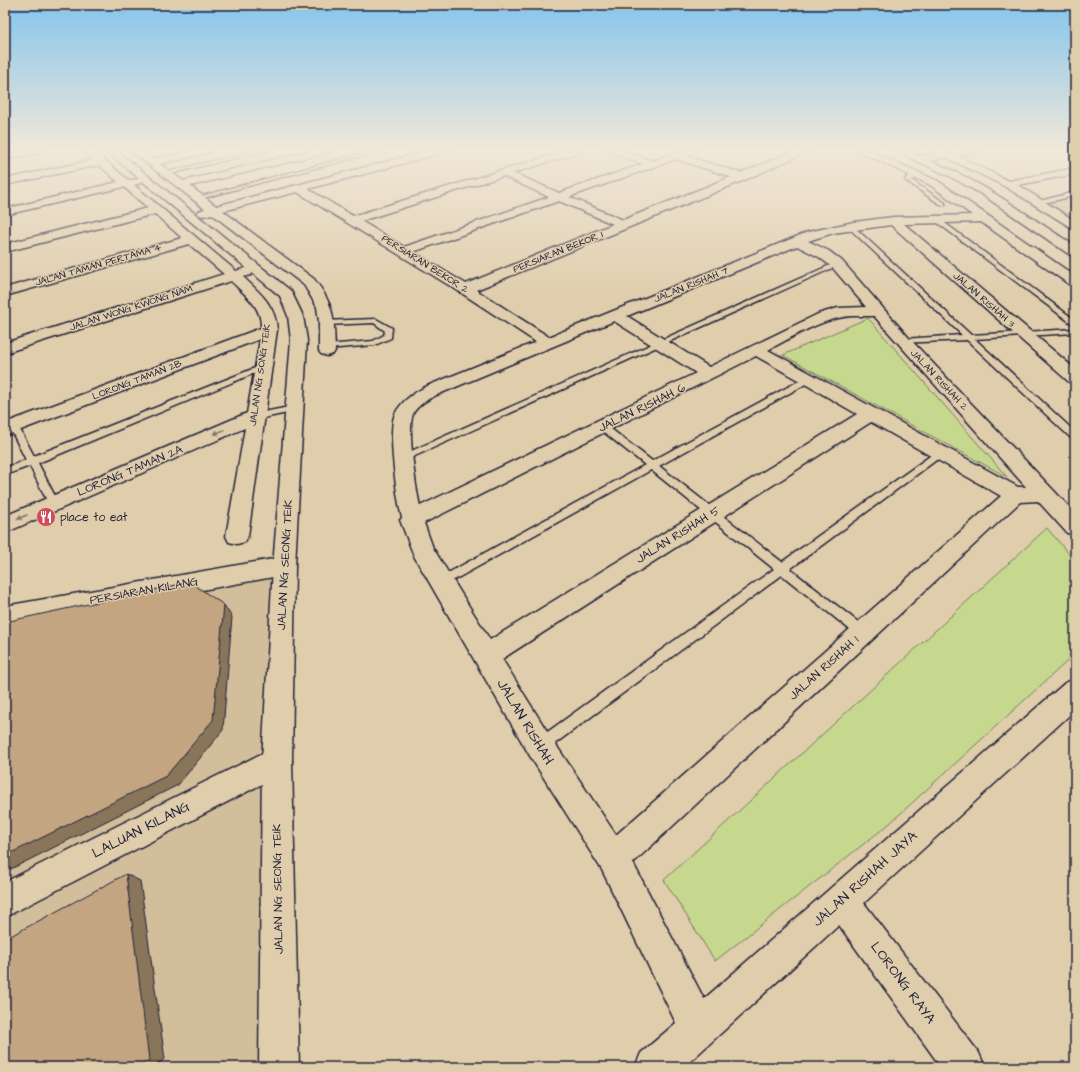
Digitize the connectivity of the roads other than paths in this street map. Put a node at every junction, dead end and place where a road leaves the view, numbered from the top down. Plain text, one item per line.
1 (40, 200) edge
2 (153, 200) edge
3 (190, 200) edge
4 (194, 200) edge
5 (226, 200) edge
6 (240, 200) edge
7 (319, 200) edge
8 (417, 200) edge
9 (551, 200) edge
10 (567, 200) edge
11 (685, 200) edge
12 (937, 200) edge
13 (959, 200) edge
14 (997, 200) edge
15 (1036, 200) edge
16 (1048, 200) edge
17 (1039, 202) junction
18 (943, 204) dead end
19 (201, 208) junction
20 (156, 210) junction
21 (5, 212) edge
22 (984, 218) junction
23 (936, 219) junction
24 (352, 220) junction
25 (893, 221) junction
26 (624, 225) junction
27 (1074, 225) edge
28 (850, 226) junction
29 (1037, 227) junction
30 (192, 239) junction
31 (798, 241) junction
32 (5, 248) edge
33 (404, 251) junction
34 (1075, 252) edge
35 (837, 264) junction
36 (257, 269) junction
37 (234, 276) junction
38 (1075, 282) edge
39 (465, 289) junction
40 (5, 292) edge
41 (877, 312) junction
42 (615, 315) junction
43 (326, 323) junction
44 (1075, 324) edge
45 (269, 330) junction
46 (1075, 331) edge
47 (1022, 334) junction
48 (969, 338) junction
49 (903, 341) junction
50 (548, 343) junction
51 (660, 344) junction
52 (5, 348) edge
53 (327, 349) joint
54 (758, 350) junction
55 (263, 368) junction
56 (709, 374) junction
57 (1075, 378) edge
58 (808, 379) junction
59 (411, 403) joint
60 (294, 409) junction
61 (870, 414) junction
62 (254, 417) junction
63 (603, 427) junction
64 (9, 428) edge
65 (1075, 437) edge
66 (940, 453) junction
67 (403, 458) junction
68 (32, 462) junction
69 (652, 465) junction
70 (5, 472) edge
71 (1042, 493) junction
72 (1015, 495) junction
73 (54, 504) junction
74 (712, 513) junction
75 (411, 520) junction
76 (5, 525) edge
77 (1075, 527) edge
78 (237, 536) dead end
79 (284, 566) junction
80 (783, 569) junction
81 (441, 582) junction
82 (5, 616) edge
83 (863, 633) junction
84 (486, 656) junction
85 (1075, 692) edge
86 (540, 746) junction
87 (277, 761) junction
88 (613, 859) junction
89 (5, 900) edge
90 (841, 900) junction
91 (698, 1029) junction
92 (279, 1067) edge
93 (654, 1067) edge
94 (965, 1067) edge

1 - 21 street
2 - 20 street, JALAN NG SONG TEIK
3 - 19 street, JALAN NG SEONG TEIK
4 - 19 street, JALAN NG SEONG TEIK
5 - 19 lane
6 - 19 street
7 - 24 street, PERSIARAN BEKOR 2
8 - 24 street
9 - 33 street
10 - 26 street
11 - 26 street, PERSIARAN BEKOR 1
12 - 18 lane
13 - 22 street
14 - 29 street
15 - 17 street
16 - 17 lane
17 - 27 street
19 - 36 street, JALAN NG SEONG TEIK
19 - 43 street, JALAN NG SEONG TEIK
20 - 30 street, JALAN NG SONG TEIK
20 - 32 street
22 - 23 street, JALAN RISHAH 7
22 - 38 street
23 - 25 street, JALAN RISHAH 7
23 - 44 lane
24 - 33 street, PERSIARAN BEKOR 2
25 - 28 street, JALAN RISHAH 7
25 - 47 street, JALAN RISHAH 3
26 - 39 street, PERSIARAN BEKOR 1
27 - 29 street
28 - 31 street, JALAN RISHAH 7
28 - 48 lane
29 - 34 street
30 - 37 street, JALAN NG SONG TEIK
30 - 40 street, JALAN TAMAN PERTAMA 4
31 - 35 street, JALAN RISHAH 2
31 - 42 street, JALAN RISHAH 7
33 - 39 street, PERSIARAN BEKOR 2
35 - 41 street, JALAN RISHAH 2
35 - 51 lane
36 - 37 street, JALAN WONG KWONG NAM
36 - 60 street, JALAN NG SEONG TEIK
37 - 45 street, JALAN NG SONG TEIK
37 - 52 street, JALAN WONG KWONG NAM
39 - 50 street, PERSIARAN BEKOR 2
41 - 49 street, JALAN RISHAH 2
41 - 54 street, JALAN RISHAH 6
42 - 50 street, JALAN RISHAH 7
42 - 51 street
43 - 53 street, JALAN NG SEONG TEIK
43 - 53 lane
45 - 55 street, JALAN NG SONG TEIK
45 - 64 street, LORONG TAMAN 2B
46 - 47 lane
47 - 48 lane
47 - 57 street, JALAN RISHAH 3
48 - 49 lane
48 - 65 lane
49 - 71 street, JALAN RISHAH 2
50 - 59 street, JALAN RISHAH 7
51 - 56 street
51 - 67 lane
54 - 56 street, JALAN RISHAH 6
54 - 58 street
55 - 62 street, JALAN NG SONG TEIK
55 - 68 lane
56 - 63 street, JALAN RISHAH 6
58 - 61 street
58 - 69 lane
59 - 67 street, JALAN RISHAH
60 - 62 lane
60 - 79 street, JALAN NG SEONG TEIK
61 - 66 street
61 - 74 street, JALAN RISHAH 5
62 -> 73 street, LORONG TAMAN 2A
62 - 78 street, JALAN NG SONG TEIK
63 - 69 lane
63 - 75 street, JALAN RISHAH 6
64 - 68 lane
66 - 72 street
66 - 80 lane
67 - 75 street, JALAN RISHAH
68 - 70 lane
68 - 73 lane
69 - 74 lane
69 - 81 lane
71 - 72 street
71 - 77 street, JALAN RISHAH 2
72 - 83 street, JALAN RISHAH 1
73 -> 76 street, LORONG TAMAN 2A
74 - 80 lane
74 - 84 street, JALAN RISHAH 5
75 - 81 street, JALAN RISHAH
79 - 82 street, PERSIARAN KILANG
79 - 87 street, JALAN NG SEONG TEIK
80 - 83 lane
80 - 86 lane
81 - 84 street, JALAN RISHAH
83 - 88 street, JALAN RISHAH 1
84 - 86 street, JALAN RISHAH
85 - 90 street, JALAN RISHAH JAYA
86 - 88 street, JALAN RISHAH
87 - 89 street, LALUAN KILANG
87 - 92 street, JALAN NG SEONG TEIK
88 - 91 street, JALAN RISHAH
90 - 91 street, JALAN RISHAH JAYA
90 - 94 street, LORONG RAYA
91 - 93 street, JALAN RISHAH JAYA

